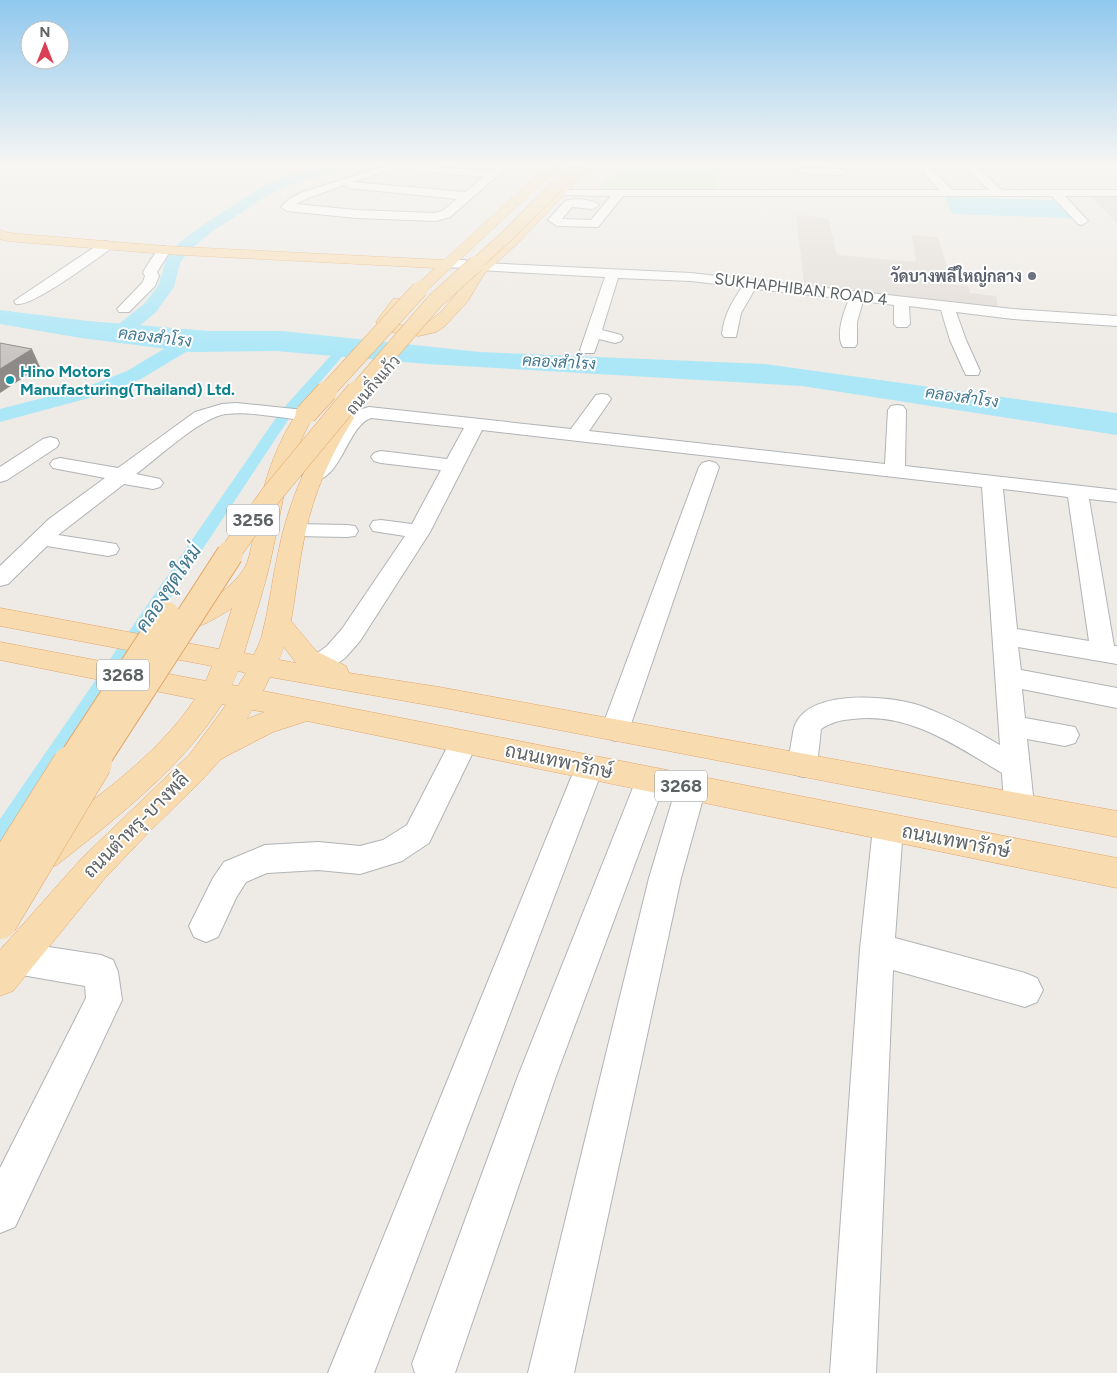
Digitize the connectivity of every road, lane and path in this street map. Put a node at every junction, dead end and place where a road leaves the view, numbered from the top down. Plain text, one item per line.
1 (490, 229) edge
2 (498, 229) edge
3 (512, 229) edge
4 (513, 229) edge
5 (519, 229) edge
6 (2, 236) edge
7 (107, 245) junction
8 (168, 250) junction
9 (442, 267) junction
10 (475, 268) junction
11 (613, 273) junction
12 (752, 284) junction
13 (857, 296) junction
14 (879, 298) junction
15 (21, 301) dead end
16 (901, 301) junction
17 (947, 306) junction
18 (124, 309) dead end
19 (878, 318) dead end
20 (1117, 321) edge
21 (902, 324) dead end
22 (593, 333) junction
23 (730, 334) dead end
24 (615, 338) dead end
25 (849, 344) dead end
26 (588, 350) dead end
27 (972, 371) dead end
28 (602, 399) dead end
29 (897, 410) dead end
30 (294, 414) junction
31 (475, 425) junction
32 (576, 436) junction
33 (50, 442) dead end
34 (381, 457) dead end
35 (60, 464) dead end
36 (453, 466) junction
37 (709, 467) dead end
38 (895, 471) junction
39 (0, 476) edge
40 (121, 476) junction
41 (312, 476) junction
42 (992, 482) junction
43 (153, 483) dead end
44 (1077, 492) junction
45 (1117, 496) edge
46 (381, 526) dead end
47 (295, 530) junction
48 (347, 531) dead end
49 (419, 532) junction
50 (42, 539) junction
51 (108, 550) dead end
52 (257, 567) junction
53 (0, 579) edge
54 (0, 617) edge
55 (279, 623) junction
56 (95, 636) junction
57 (1005, 636) junction
58 (0, 651) edge
59 (1110, 654) edge
60 (218, 658) junction
61 (318, 665) junction
62 (264, 666) junction
63 (1009, 677) junction
64 (180, 686) junction
65 (368, 686) junction
66 (214, 692) junction
67 (244, 698) junction
68 (1117, 698) edge
69 (307, 710) junction
70 (1013, 726) junction
71 (615, 730) junction
72 (1065, 736) dead end
73 (197, 742) junction
74 (464, 742) junction
75 (803, 766) junction
76 (589, 768) junction
77 (1017, 768) junction
78 (651, 780) junction
79 (691, 788) junction
80 (1019, 805) junction
81 (1117, 824) edge
82 (888, 828) junction
83 (1117, 873) edge
84 (0, 874) edge
85 (0, 892) edge
86 (0, 922) edge
87 (206, 926) dead end
88 (877, 949) junction
89 (8, 968) edge
90 (1026, 990) dead end
91 (0, 1212) edge
92 (435, 1364) dead end
93 (351, 1373) edge
94 (551, 1373) edge
95 (853, 1373) edge

1 - 9 main road, ถนนกิ่งแก้ว / 3256
2 - 84 main road, 3256, bridge
3 - 10 main road
4 - 86 main road, 3256, bridge
5 - 10 main road
6 - 7 main road
7 - 8 main road
7 - 15 street
8 - 9 main road
8 - 18 street
9 - 10 street, SUKHAPHIBAN ROAD 4
9 - 10 main road
9 - 30 main road, ถนนกิ่งแก้ว / 3256, bridge
10 - 11 street, SUKHAPHIBAN ROAD 4
10 - 41 main road, ถนนกิ่งแก้ว / 3256
11 - 12 street, SUKHAPHIBAN ROAD 4
11 - 22 street
12 - 13 street, SUKHAPHIBAN ROAD 4
12 - 23 street
13 - 14 street, SUKHAPHIBAN ROAD 4
13 - 25 street
14 - 16 street, SUKHAPHIBAN ROAD 4
14 - 19 street
16 - 17 street, SUKHAPHIBAN ROAD 4
16 - 21 street
17 - 20 street, SUKHAPHIBAN ROAD 4
17 - 27 street
22 - 24 street
22 - 26 street
28 - 32 street
29 - 38 street
30 - 40 street
30 - 52 main road, ถนนกิ่งแก้ว / 3256
31 - 32 street
31 - 36 street
31 - 41 street
32 - 38 street
33 - 39 street
34 - 36 street
35 - 40 street
36 - 49 street
37 - 71 street
38 - 42 street
40 - 43 street
40 - 50 street
41 - 47 main road, ถนนกิ่งแก้ว / 3256
42 - 44 street
42 - 57 street
44 - 45 street
44 - 59 street
46 - 49 street
47 - 48 street
47 - 55 main road, ถนนกิ่งแก้ว / 3256
49 - 61 street
50 - 51 street
50 - 53 street
52 - 56 main road
52 - 60 main road, ถนนกิ่งแก้ว / 3256
54 - 56 main road, ถนนเทพารักษ์ / 3268
55 - 61 main road
55 - 62 main road, ถนนกิ่งแก้ว / 3256
56 - 60 main road, ถนนเทพารักษ์ / 3268, bridge
57 - 59 street
57 - 63 street
58 - 64 main road, ถนนเทพารักษ์ / 3268, bridge
60 - 62 main road, ถนนเทพารักษ์ / 3268
60 - 66 main road, ถนนตำหรุ-บางพลี / 3256
61 - 65 main road
62 - 65 main road, ถนนเทพารักษ์ / 3268
62 - 67 main road, ถนนตำหรุ-บางพลี / 3256
63 - 68 street
63 - 70 street
64 - 66 main road, ถนนเทพารักษ์ / 3268
64 - 73 main road
65 - 71 main road, ถนนเทพารักษ์ / 3268
66 - 67 main road, ถนนเทพารักษ์ / 3268
66 - 73 main road, ถนนตำหรุ-บางพลี / 3256
67 - 69 main road, ถนนเทพารักษ์ / 3268
67 - 73 main road, ถนนตำหรุ-บางพลี / 3256
69 - 73 main road
69 - 74 main road, ถนนเทพารักษ์ / 3268
70 - 72 street
70 - 77 street
71 - 75 main road, ถนนเทพารักษ์ / 3268
73 - 85 main road, ถนนตำหรุ-บางพลี / 3256, bridge
73 - 89 main road, ถนนตำหรุ-บางพลี / 3256
74 - 76 main road, ถนนเทพารักษ์ / 3268
74 - 87 street
75 - 77 street
75 - 80 main road, ถนนเทพารักษ์ / 3268
76 - 78 main road, ถนนเทพารักษ์ / 3268
76 - 93 street
77 - 80 street
78 - 79 main road, ถนนเทพารักษ์ / 3268
78 - 92 street
79 - 82 main road, ถนนเทพารักษ์ / 3268
79 - 94 street
80 - 81 main road, ถนนเทพารักษ์ / 3268
82 - 83 main road, ถนนเทพารักษ์ / 3268
82 - 88 street
88 - 90 street
88 - 95 street
89 - 91 street

